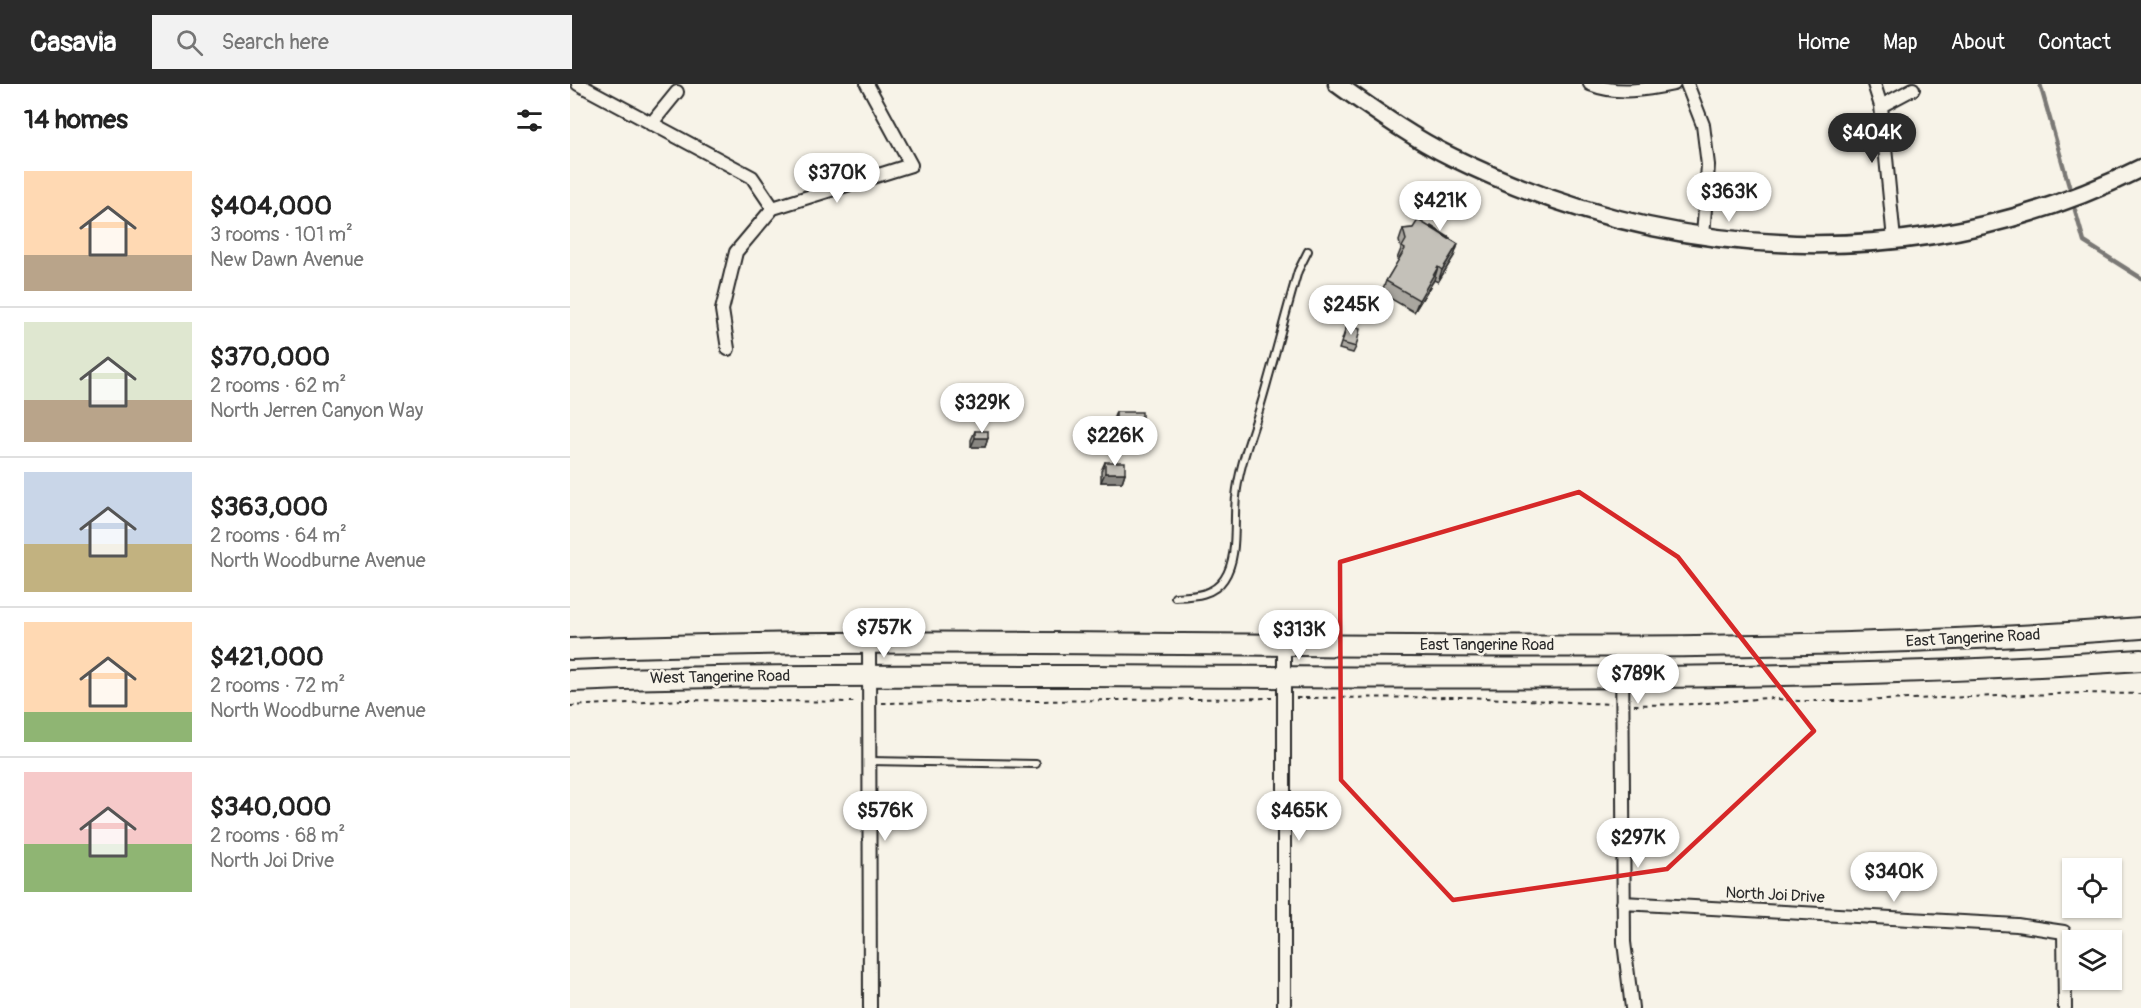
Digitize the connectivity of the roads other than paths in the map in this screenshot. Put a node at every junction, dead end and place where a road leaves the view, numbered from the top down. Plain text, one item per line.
1 (578, 84) edge
2 (867, 84) edge
3 (1337, 84) edge
4 (1590, 84) edge
5 (1674, 84) edge
6 (1687, 84) edge
7 (1874, 84) edge
8 (1912, 89) dead end
9 (677, 92) dead end
10 (1881, 106) junction
11 (651, 124) junction
12 (2141, 168) edge
13 (773, 208) junction
14 (1703, 237) junction
15 (1894, 240) junction
16 (1308, 251) dead end
17 (728, 349) dead end
18 (1175, 597) dead end
19 (2141, 628) edge
20 (869, 644) junction
21 (1284, 645) junction
22 (1622, 646) junction
23 (570, 650) edge
24 (2141, 660) edge
25 (869, 675) junction
26 (1284, 677) junction
27 (1623, 678) junction
28 (570, 681) edge
29 (870, 761) junction
30 (1036, 765) dead end
31 (1623, 903) junction
32 (870, 1008) edge
33 (1284, 1008) edge
34 (1632, 1008) edge
35 (2065, 1008) edge

1 - 11 street
2 - 13 street
3 - 14 street
4 - 5 street
6 - 14 street
7 - 10 street
8 - 10 street
9 - 11 street
10 - 15 street
11 - 13 street
12 - 15 street
13 - 17 street
14 - 15 street
16 - 18 lane
19 - 22 main road, East Tangerine Road
20 - 21 main road, East Tangerine Road
20 - 23 main road, West Tangerine Road
20 - 25 street
21 - 22 main road, East Tangerine Road
21 - 26 street
22 - 27 street
24 - 27 main road, East Tangerine Road
25 - 26 main road, East Tangerine Road
25 - 28 main road, West Tangerine Road
25 - 29 street
26 - 27 main road, East Tangerine Road
26 - 33 street
27 - 31 street
29 - 30 lane
29 - 32 street
31 - 34 street
31 - 35 street, North Joi Drive

